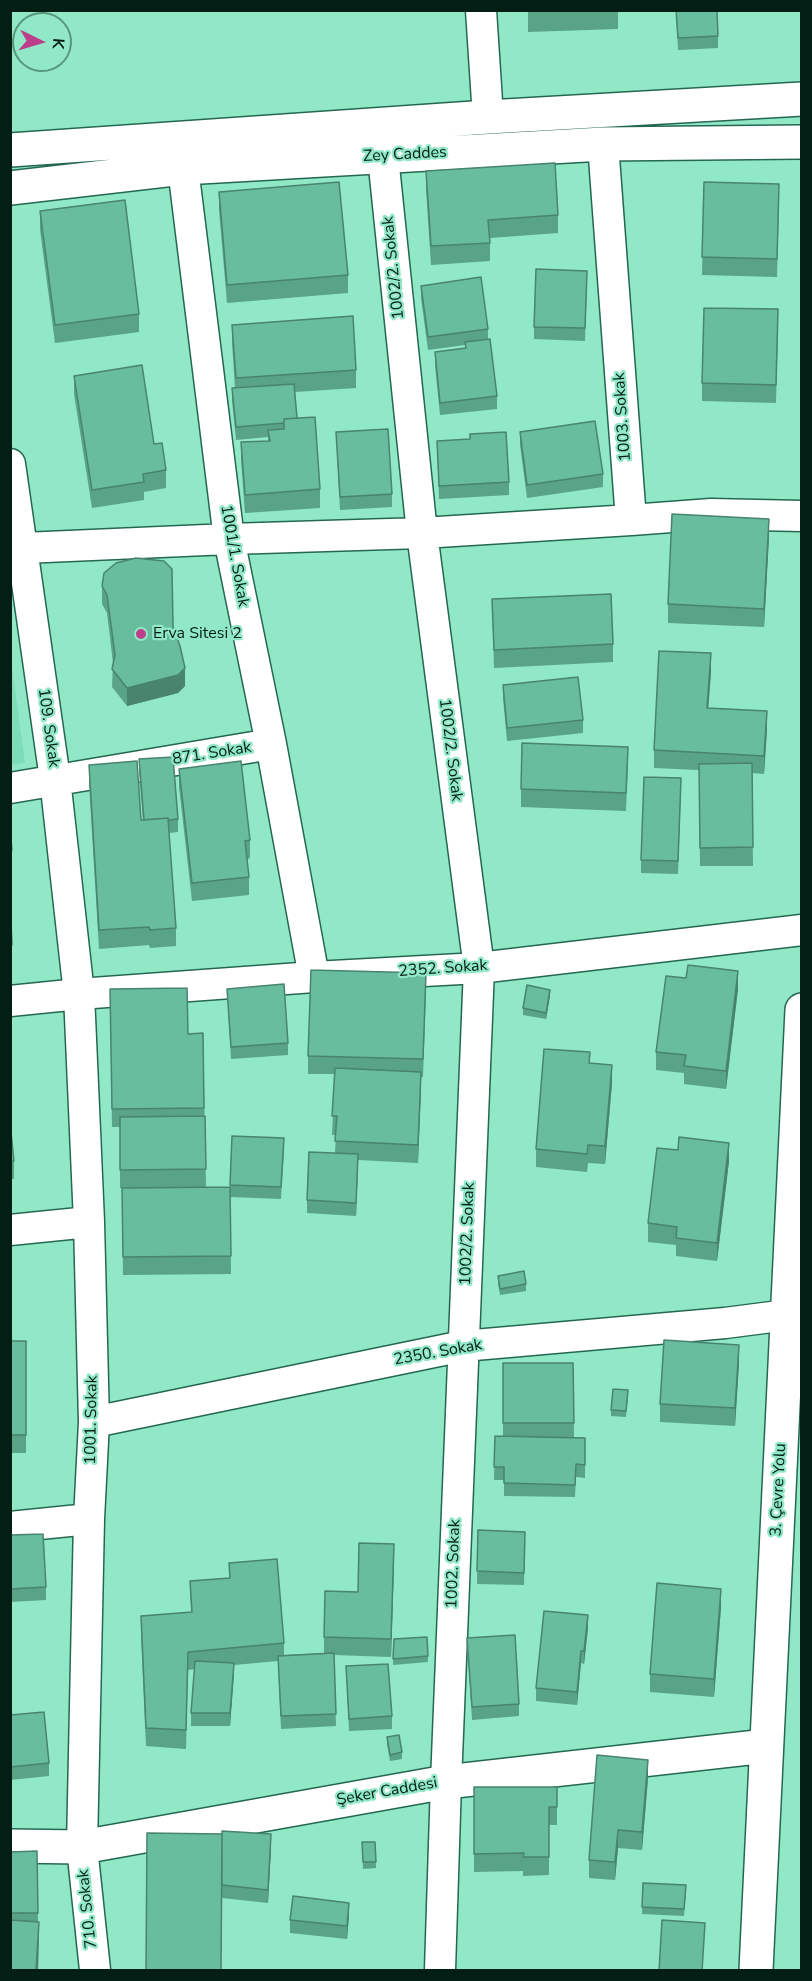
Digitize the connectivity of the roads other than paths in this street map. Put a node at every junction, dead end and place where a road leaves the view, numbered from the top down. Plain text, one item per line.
1 (481, 10) edge
2 (801, 99) edge
3 (488, 117) junction
4 (801, 142) edge
5 (603, 144) junction
6 (10, 150) edge
7 (383, 157) junction
8 (183, 168) junction
9 (10, 188) edge
10 (10, 464) edge
11 (801, 516) edge
12 (631, 520) junction
13 (422, 533) junction
14 (229, 539) junction
15 (22, 548) junction
16 (272, 744) junction
17 (55, 779) junction
18 (10, 788) edge
19 (801, 930) edge
20 (479, 968) junction
21 (314, 977) junction
22 (79, 994) junction
23 (10, 1001) edge
24 (801, 1010) edge
25 (89, 1222) junction
26 (10, 1230) edge
27 (787, 1315) junction
28 (463, 1346) junction
29 (94, 1422) junction
30 (89, 1519) junction
31 (10, 1527) edge
32 (766, 1746) junction
33 (446, 1782) junction
34 (10, 1846) edge
35 (82, 1847) junction
36 (95, 1971) edge
37 (440, 1971) edge
38 (756, 1971) edge

1 - 3 street
2 - 3 main road, Zey Caddes
3 - 6 main road, Zey Caddes
4 - 5 main road, Zey Caddes
5 - 7 main road, Zey Caddes
5 - 12 street, 1003. Sokak
7 - 8 main road, Zey Caddes
7 - 13 street, 1002/2. Sokak
8 - 9 main road, Zey Caddes
8 - 14 street, 1001/1. Sokak
10 - 15 street, 109. Sokak
11 - 12 street
12 - 13 street
13 - 14 street
13 - 20 street, 1002/2. Sokak
14 - 15 street
14 - 16 street, 1001/1. Sokak
15 - 17 street, 109. Sokak
16 - 17 street, 871. Sokak
16 - 21 street, 1001/1. Sokak
17 - 18 street, 871. Sokak
17 - 22 street, 109. Sokak
19 - 20 street, 2352. Sokak
20 - 21 street, 2352. Sokak
20 - 28 street, 1002/2. Sokak
21 - 22 street, 2352. Sokak
22 - 23 street, 2352. Sokak
22 - 25 street, 1001. Sokak
24 - 27 main road, 3. Çevre Yolu
25 - 26 street
25 - 29 street, 1001. Sokak
27 - 28 street, 2350. Sokak
27 - 32 main road, 3. Çevre Yolu
28 - 29 street, 2350. Sokak
28 - 33 street, 1002. Sokak
29 - 30 street, 1001. Sokak
30 - 31 street
30 - 35 street, 1001. Sokak
32 - 33 main road, Şeker Caddesi
32 - 38 main road, 3. Çevre Yolu
33 - 35 main road, Şeker Caddesi
33 - 37 street, 1002. Sokak
34 - 35 main road, Şeker Caddesi
35 - 36 street, 710. Sokak

